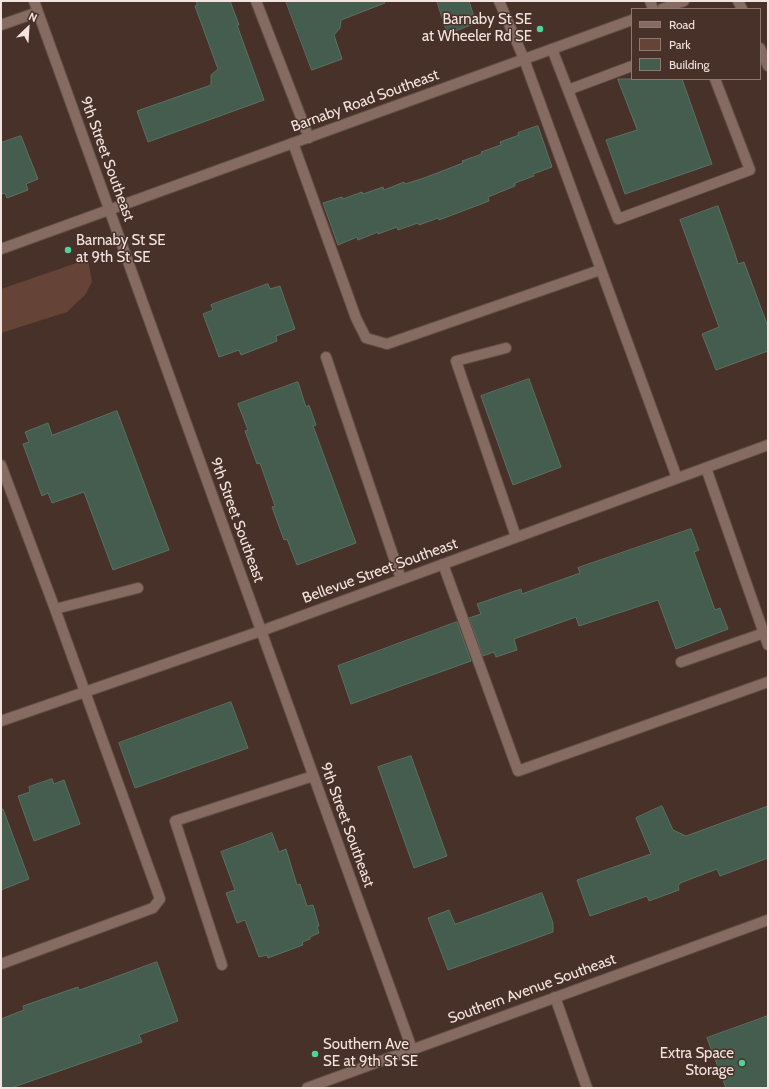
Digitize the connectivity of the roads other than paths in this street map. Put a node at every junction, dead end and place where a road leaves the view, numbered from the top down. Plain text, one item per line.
1 (34, 1) edge
2 (256, 1) edge
3 (499, 1) edge
4 (684, 1) edge
5 (665, 8) edge
6 (38, 12) junction
7 (631, 20) edge
8 (1, 25) edge
9 (552, 49) junction
10 (761, 50) edge
11 (524, 59) junction
12 (631, 66) edge
13 (768, 66) edge
14 (715, 80) edge
15 (568, 90) junction
16 (308, 138) junction
17 (293, 143) junction
18 (109, 210) junction
19 (1, 249) edge
20 (600, 270) junction
21 (506, 348) dead end
22 (326, 357) dead end
23 (768, 445) edge
24 (1, 464) edge
25 (706, 468) junction
26 (3, 478) edge
27 (677, 478) junction
28 (516, 537) junction
29 (443, 564) junction
30 (401, 579) junction
31 (138, 588) dead end
32 (55, 609) junction
33 (261, 631) junction
34 (764, 633) junction
35 (768, 645) edge
36 (681, 662) dead end
37 (768, 682) edge
38 (84, 692) junction
39 (1, 721) edge
40 (313, 776) junction
41 (768, 920) edge
42 (1, 964) edge
43 (222, 965) dead end
44 (554, 997) junction
45 (412, 1049) junction
46 (584, 1087) edge
47 (307, 1088) edge

1 - 6 street, 9th Street Southeast
2 - 16 street
3 - 11 street
4 - 5 street
6 - 8 street
6 - 18 street, 9th Street Southeast
7 - 9 street, Barnaby Road Southeast
9 - 11 street, Barnaby Road Southeast
9 - 15 street
10 - 13 street
11 - 16 street, Barnaby Road Southeast
11 - 20 street
12 - 15 street
14 - 15 street
16 - 17 street, Barnaby Road Southeast
17 - 18 street, Barnaby Road Southeast
17 - 20 street
18 - 19 street, Barnaby Road Southeast
18 - 33 street, 9th Street Southeast
20 - 27 street
21 - 28 street
22 - 30 street
23 - 25 street, Bellevue Street Southeast
24 - 26 street
25 - 27 street, Bellevue Street Southeast
25 - 34 street
26 - 32 street
27 - 28 street, Bellevue Street Southeast
28 - 29 street, Bellevue Street Southeast
29 - 30 street, Bellevue Street Southeast
29 - 37 street
30 - 33 street, Bellevue Street Southeast
31 - 32 street
32 - 38 street
33 - 38 street, Bellevue Street Southeast
33 - 40 street, 9th Street Southeast
34 - 35 street
34 - 36 street
38 - 39 street, Bellevue Street Southeast
38 - 42 street
40 - 43 street
40 - 45 street, 9th Street Southeast
41 - 44 street, Southern Avenue Southeast
44 - 45 street, Southern Avenue Southeast
44 - 46 street
45 - 47 street, Southern Avenue Southeast

